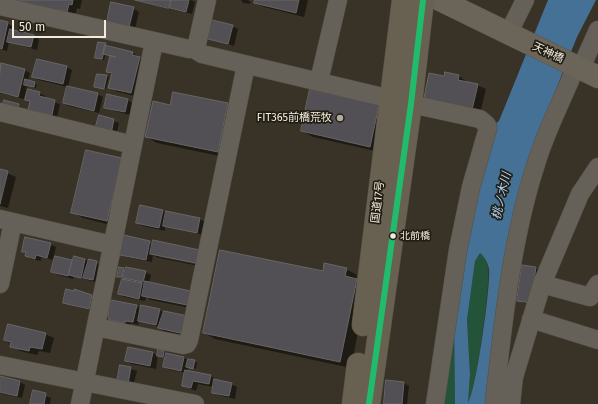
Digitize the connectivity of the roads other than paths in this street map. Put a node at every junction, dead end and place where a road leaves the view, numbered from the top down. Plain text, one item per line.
1 (207, 0) edge
2 (338, 0) edge
3 (403, 0) edge
4 (422, 0) edge
5 (440, 0) edge
6 (525, 0) edge
7 (0, 6) edge
8 (598, 30) edge
9 (516, 38) junction
10 (154, 42) junction
11 (194, 49) junction
12 (246, 65) junction
13 (582, 69) edge
14 (319, 82) junction
15 (401, 101) junction
16 (0, 112) edge
17 (133, 145) junction
18 (598, 167) edge
19 (593, 188) edge
20 (6, 221) edge
21 (112, 245) junction
22 (0, 284) edge
23 (542, 284) junction
24 (598, 284) edge
25 (531, 319) junction
26 (96, 327) junction
27 (598, 340) edge
28 (0, 365) edge
29 (84, 382) junction
30 (166, 401) edge
31 (80, 404) edge
32 (195, 404) edge
33 (353, 404) edge
34 (368, 404) edge
35 (435, 404) edge
36 (494, 404) edge
37 (511, 404) edge

1 - 11 street
2 - 14 street
3 - 15 highway, 国道17号
4 - 15 highway, 国道17号
5 - 9 main road, 天神橋
6 - 9 street
7 - 10 street
8 - 13 street
9 - 13 main road, 天神橋
10 - 11 street
10 - 17 street
11 - 12 street
12 - 14 street
12 - 26 street
13 - 36 street
14 - 15 street
15 - 33 highway, 国道17号
15 - 34 highway, 国道17号
15 - 35 street
16 - 17 street
17 - 21 street
18 - 19 street
19 - 23 street
20 - 21 street
20 - 22 street
21 - 26 street
23 - 24 street
23 - 25 street
25 - 27 street
25 - 37 street
26 - 29 street
28 - 29 street
29 - 30 street
29 - 31 street
30 - 32 street

